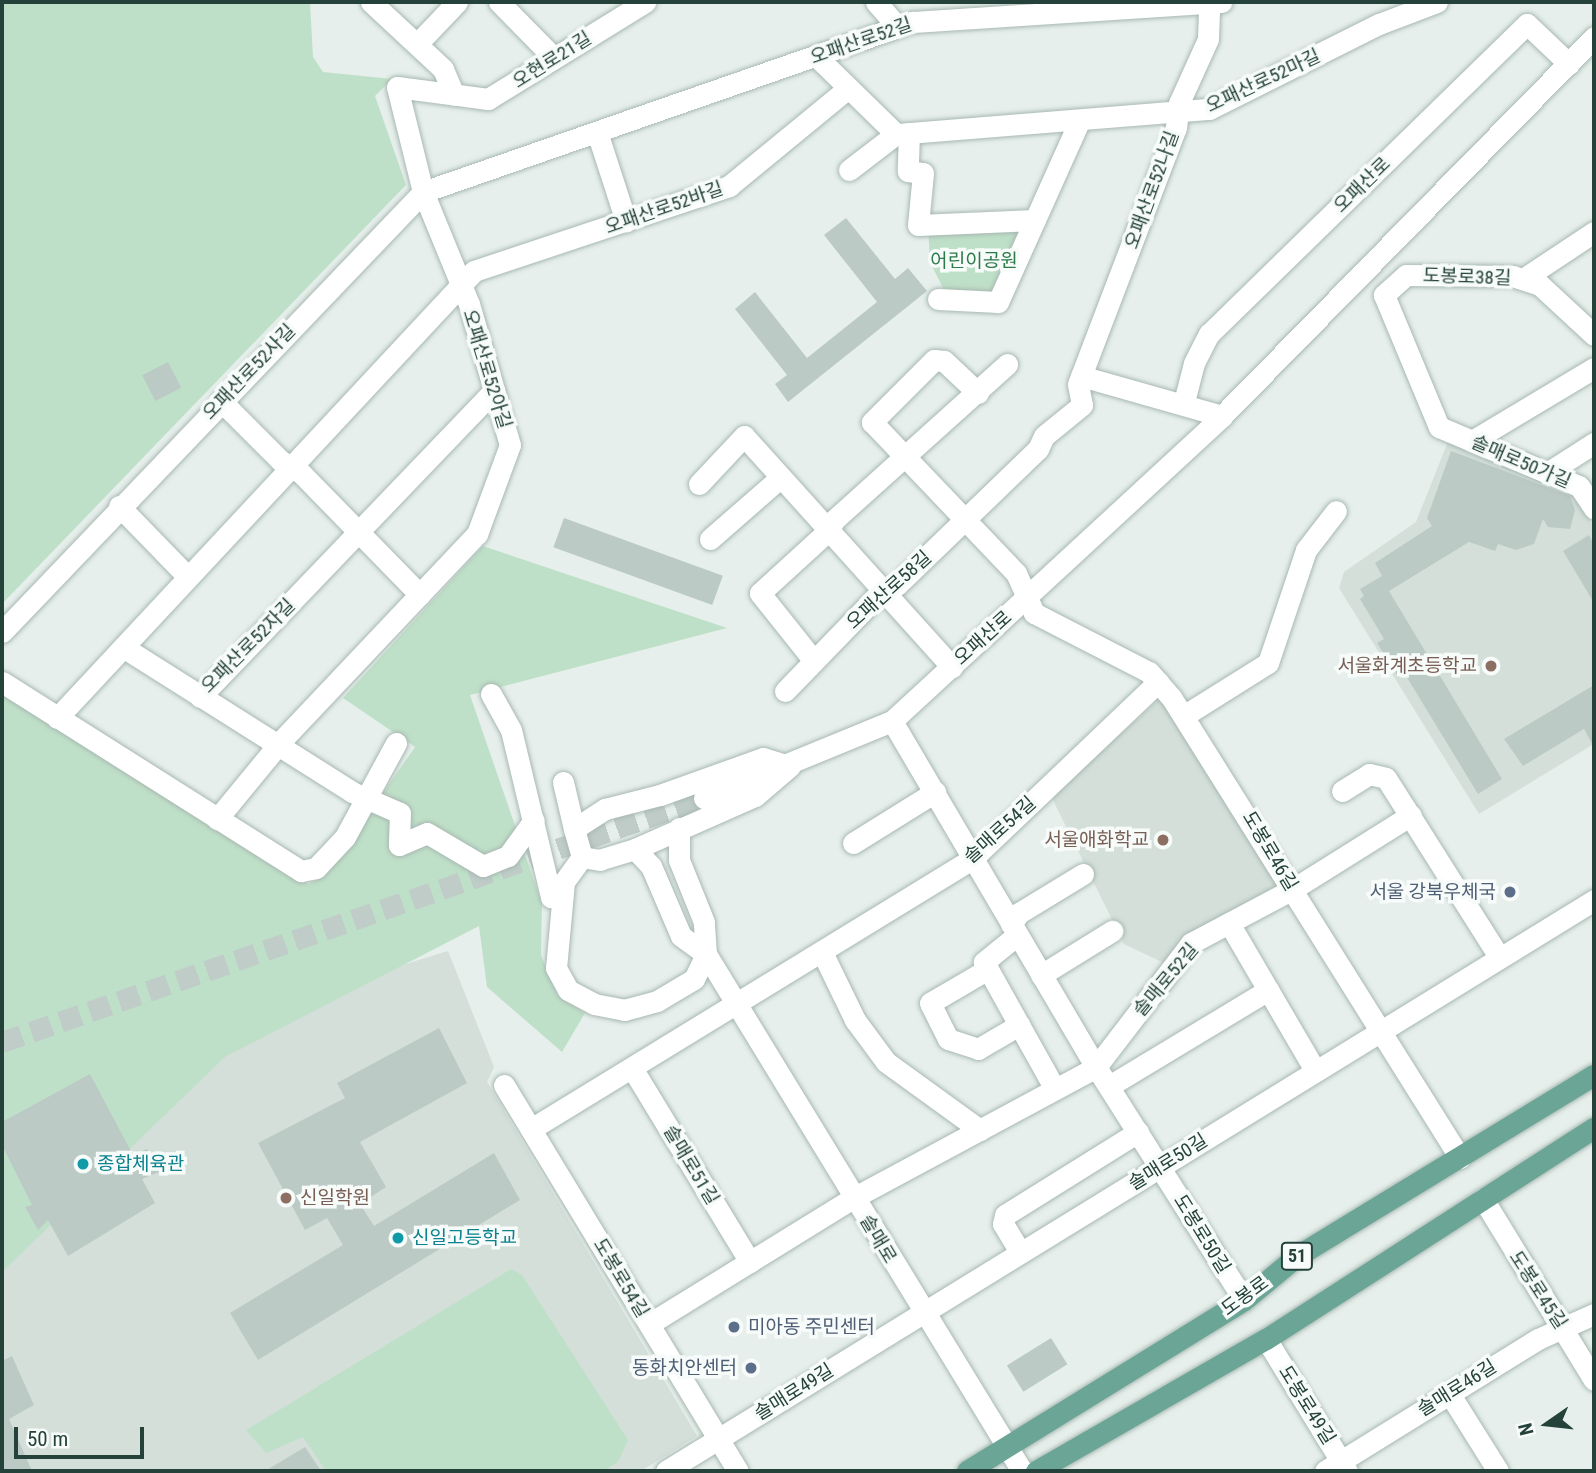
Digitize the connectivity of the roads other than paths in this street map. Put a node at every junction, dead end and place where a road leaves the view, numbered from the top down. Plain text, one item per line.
1 (371, 2) edge
2 (457, 2) edge
3 (499, 2) edge
4 (876, 2) edge
5 (1221, 2) edge
6 (1437, 2) edge
7 (1209, 3) edge
8 (634, 5) edge
9 (1087, 6) edge
10 (997, 9) edge
11 (898, 27) junction
12 (1594, 37) edge
13 (416, 44) junction
14 (816, 57) junction
15 (554, 58) junction
16 (1569, 64) junction
17 (846, 90) junction
18 (454, 95) junction
19 (1177, 115) junction
20 (1079, 122) junction
21 (597, 132) junction
22 (903, 133) junction
23 (849, 170) dead end
24 (424, 192) junction
25 (1035, 220) junction
26 (626, 221) junction
27 (1594, 232) edge
28 (1523, 279) junction
29 (460, 285) junction
30 (938, 299) dead end
31 (1594, 335) edge
32 (1007, 364) dead end
33 (1594, 368) edge
34 (1081, 376) junction
35 (494, 390) junction
36 (978, 393) junction
37 (221, 401) junction
38 (1184, 402) junction
39 (1222, 416) junction
40 (1439, 427) joint
41 (1472, 441) junction
42 (1594, 443) edge
43 (905, 456) junction
44 (290, 467) junction
45 (1548, 473) junction
46 (781, 477) junction
47 (699, 484) dead end
48 (118, 506) junction
49 (1594, 508) edge
50 (1336, 511) dead end
51 (965, 520) junction
52 (829, 530) junction
53 (360, 533) junction
54 (710, 539) dead end
55 (188, 577) junction
56 (885, 592) junction
57 (420, 595) junction
58 (1025, 600) junction
59 (2, 632) edge
60 (123, 647) junction
61 (814, 661) junction
62 (952, 667) junction
63 (2, 682) edge
64 (1158, 682) junction
65 (785, 691) dead end
66 (491, 694) dead end
67 (201, 697) junction
68 (1185, 715) junction
69 (57, 719) junction
70 (892, 722) junction
71 (396, 743) dead end
72 (277, 746) junction
73 (790, 766) junction
74 (563, 782) dead end
75 (1342, 791) dead end
76 (935, 792) junction
77 (368, 798) junction
78 (704, 798) tunnel mouth
79 (1410, 815) junction
80 (217, 819) junction
81 (534, 820) junction
82 (679, 828) junction
83 (574, 829) junction
84 (853, 843) dead end
85 (635, 849) junction
86 (582, 857) junction
87 (972, 859) junction
88 (1083, 874) dead end
89 (1293, 889) junction
90 (561, 897) junction
91 (1594, 900) edge
92 (1229, 923) junction
93 (1014, 929) junction
94 (1112, 932) dead end
95 (822, 951) junction
96 (706, 954) junction
97 (1499, 957) junction
98 (988, 970) junction
99 (1041, 975) junction
100 (1268, 990) junction
101 (737, 1004) junction
102 (1019, 1025) junction
103 (1379, 1030) junction
104 (1096, 1067) junction
105 (632, 1068) junction
106 (1315, 1070) junction
107 (1594, 1075) edge
108 (504, 1085) dead end
109 (1108, 1086) junction
110 (1055, 1089) junction
111 (1594, 1128) edge
112 (531, 1129) junction
113 (980, 1130) junction
114 (1138, 1132) junction
115 (1460, 1158) junction
116 (1160, 1167) junction
117 (853, 1198) junction
118 (1483, 1199) junction
119 (1020, 1252) junction
120 (750, 1262) junction
121 (1244, 1300) junction
122 (922, 1313) junction
123 (1594, 1314) edge
124 (649, 1324) junction
125 (1562, 1328) junction
126 (1266, 1339) junction
127 (1594, 1380) edge
128 (1449, 1393) junction
129 (719, 1439) junction
130 (1007, 1447) junction
131 (1338, 1468) edge
132 (666, 1471) edge
133 (738, 1471) edge
134 (967, 1471) edge
135 (1023, 1471) edge
136 (1035, 1471) edge
137 (1498, 1471) edge

1 - 13 street
2 - 13 street
3 - 15 street
4 - 11 street
5 - 7 street, 오패산로52길
6 - 19 street, 오패산로52마길
7 - 9 street, 오패산로52길
7 - 19 street, 오패산로52나길
8 - 15 street, 오현로21길
9 - 10 street, 오패산로52길
10 - 11 street, 오패산로52길
11 - 14 street, 오패산로52길
12 - 16 street, 오패산로
13 - 18 street
14 - 17 street
14 - 21 street, 오패산로52길
15 - 18 street, 오현로21길
16 - 38 street, 오패산로
16 - 39 street, 오패산로
17 - 22 street
17 - 26 street, 오패산로52바길
18 - 24 street, 오현로21길
19 - 20 street, 오패산로52마길
19 - 34 street, 오패산로52나길
20 - 22 street, 오패산로52마길
20 - 25 street
21 - 24 street, 오패산로52길
21 - 26 street
22 - 23 street
22 - 25 street
24 - 29 street
24 - 37 street, 오패산로52사길
25 - 30 street
26 - 29 street, 오패산로52바길
27 - 28 street
28 - 31 street, 도봉로38길
28 - 40 street, 도봉로38길
29 - 35 street, 오패산로52아길
29 - 44 street
32 - 36 street
33 - 41 street
34 - 38 street
34 - 51 street, 오패산로58길
35 - 53 street, 오패산로52자길
35 - 57 street, 오패산로52아길
36 - 43 street
36 - 43 street
37 - 44 street
37 - 48 street, 오패산로52사길
38 - 39 street
39 - 58 street, 오패산로
40 - 41 street, 솔매로50가길
41 - 45 street, 솔매로50가길
42 - 45 street
43 - 51 street
43 - 52 street
44 - 53 street
44 - 55 street
45 - 49 street, 솔매로50가길
46 - 47 street
46 - 52 street
46 - 54 street
48 - 55 street
48 - 59 street, 오패산로52사길
50 - 68 street
51 - 56 street, 오패산로58길
51 - 58 street
52 - 56 street
52 - 61 street
53 - 57 street
53 - 67 street, 오패산로52자길
55 - 60 street
56 - 61 street, 오패산로58길
56 - 62 street
57 - 72 street, 오패산로52아길
58 - 62 street, 오패산로
58 - 64 street, 도봉로46길
60 - 67 street, 오패산로52자길
60 - 69 street
61 - 65 street, 오패산로58길
62 - 70 street, 오패산로
63 - 69 street
64 - 68 street, 도봉로46길
64 - 87 street, 솔매로54길
66 - 81 street
67 - 72 street
68 - 89 street, 도봉로46길
69 - 80 street
70 - 73 street, 오패산로
70 - 76 street, 도봉로50길
71 - 77 street
72 - 77 street
72 - 80 street, 오패산로52아길
73 - 78 street, 오패산로
73 - 82 street
73 - 83 street
74 - 83 street
75 - 79 street
76 - 84 street
76 - 87 street, 도봉로50길
77 - 80 street
77 - 81 street
79 - 89 street, 솔매로52길
79 - 97 street
81 - 90 street
82 - 85 street
82 - 96 street, 솔매로
83 - 86 street
85 - 86 street
85 - 96 street, 솔매로
86 - 90 street
87 - 93 street, 도봉로50길
87 - 95 street, 솔매로54길
88 - 93 street
89 - 92 street, 솔매로52길
89 - 103 street, 도봉로46길
90 - 96 street
91 - 97 street, 솔매로50길
92 - 100 street
92 - 104 street, 솔매로52길
93 - 98 street
93 - 99 street, 도봉로50길
94 - 99 street
95 - 101 street, 솔매로54길
95 - 113 street
96 - 101 street, 솔매로
97 - 103 street, 솔매로50길
98 - 102 street
98 - 102 street
99 - 104 street, 도봉로50길
100 - 106 street
100 - 109 street
101 - 105 street
101 - 117 street, 솔매로
102 - 110 street
103 - 106 street, 솔매로50길
103 - 115 street, 도봉로46길
104 - 109 street, 도봉로50길
104 - 110 street, 솔매로52길
105 - 112 street
105 - 120 street, 솔매로51길
106 - 116 street, 솔매로50길
107 - 115 main road, 도봉로 / 51
108 - 112 street, 도봉로54길
109 - 114 street, 도봉로50길
110 - 113 street, 솔매로52길
111 - 118 main road
112 - 124 street, 도봉로54길
113 - 117 street, 솔매로52길
114 - 116 street, 도봉로50길
114 - 119 street
115 - 121 main road, 도봉로 / 51
116 - 119 street, 솔매로50길
116 - 121 street, 도봉로50길
117 - 120 street
117 - 122 street, 솔매로
118 - 125 street, 도봉로45길
118 - 126 main road
119 - 122 street, 솔매로50길
120 - 124 street
121 - 130 main road, 도봉로 / 51
122 - 129 street, 솔매로49길
122 - 130 street, 솔매로
123 - 125 street, 솔매로46길
124 - 129 street, 도봉로54길
125 - 127 street, 도봉로45길
125 - 128 street, 솔매로46길
126 - 131 street, 도봉로49길
126 - 136 main road
128 - 131 street, 솔매로46길
128 - 137 street
129 - 132 street, 솔매로49길
129 - 133 street, 도봉로54길
130 - 134 main road, 도봉로 / 51
130 - 135 street, 솔매로

